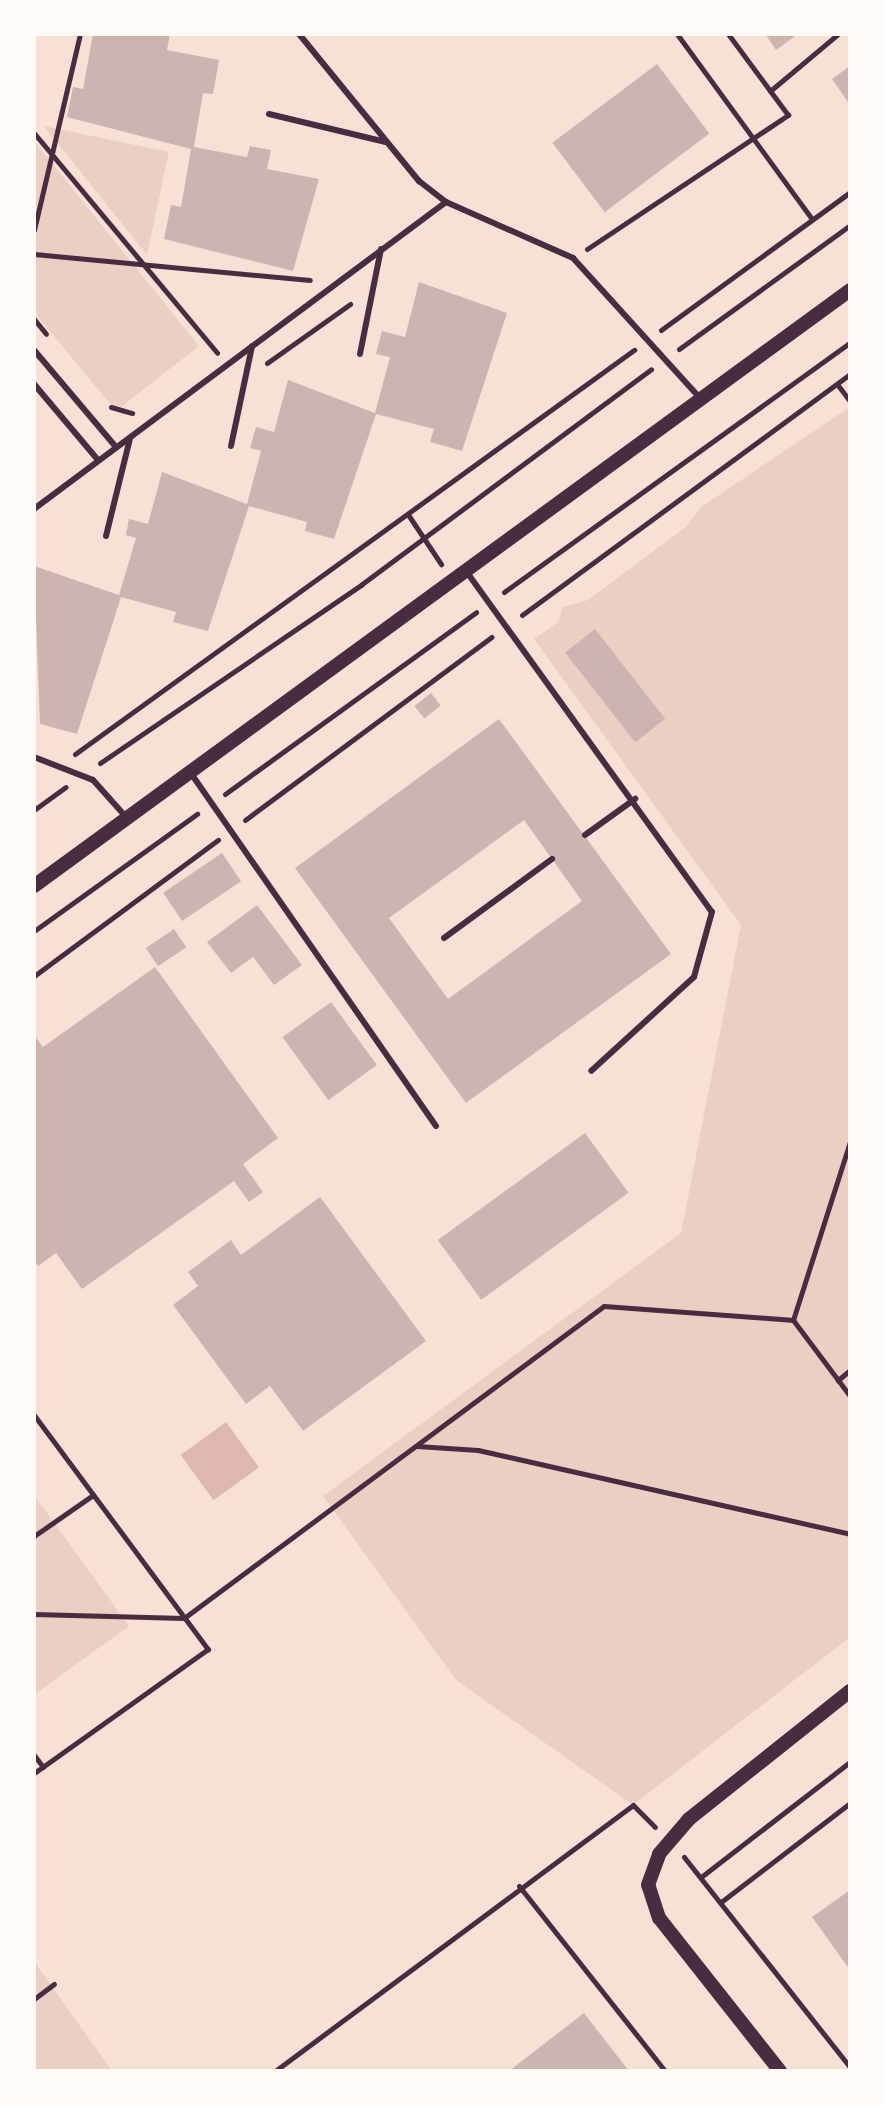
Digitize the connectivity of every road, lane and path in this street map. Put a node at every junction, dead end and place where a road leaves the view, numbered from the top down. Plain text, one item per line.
1 (80, 34) edge
2 (299, 34) edge
3 (677, 34) edge
4 (728, 34) edge
5 (838, 34) edge
6 (770, 91) junction
7 (269, 114) dead end
8 (34, 133) edge
9 (753, 139) junction
10 (386, 142) junction
11 (53, 156) junction
12 (850, 192) edge
13 (446, 202) junction
14 (812, 219) junction
15 (850, 225) edge
16 (34, 230) edge
17 (381, 249) junction
18 (34, 254) edge
19 (573, 258) junction
20 (145, 264) junction
21 (378, 282) junction
22 (303, 289) dead end
23 (850, 290) edge
24 (34, 319) edge
25 (661, 330) dead end
26 (627, 340) dead end
27 (52, 341) dead end
28 (850, 342) edge
29 (230, 345) dead end
30 (252, 346) junction
31 (34, 350) edge
32 (217, 354) junction
33 (360, 354) dead end
34 (664, 359) junction
35 (206, 362) dead end
36 (850, 374) edge
37 (248, 376) junction
38 (34, 384) edge
39 (837, 384) junction
40 (38, 392) edge
41 (701, 399) junction
42 (850, 401) edge
43 (104, 402) dead end
44 (142, 410) dead end
45 (130, 437) junction
46 (231, 446) dead end
47 (116, 447) junction
48 (98, 460) junction
49 (34, 509) edge
50 (106, 536) dead end
51 (466, 571) junction
52 (490, 603) junction
53 (507, 626) junction
54 (34, 757) edge
55 (60, 764) junction
56 (190, 772) junction
57 (84, 774) junction
58 (635, 799) junction
59 (212, 803) junction
60 (34, 810) edge
61 (127, 818) junction
62 (231, 830) junction
63 (585, 835) dead end
64 (552, 859) dead end
65 (34, 886) edge
66 (34, 931) edge
67 (444, 938) dead end
68 (34, 976) edge
69 (591, 1071) dead end
70 (436, 1126) dead end
71 (850, 1141) edge
72 (793, 1320) junction
73 (850, 1370) edge
74 (838, 1380) junction
75 (850, 1396) edge
76 (34, 1415) edge
77 (415, 1446) junction
78 (93, 1495) junction
79 (850, 1534) edge
80 (34, 1536) edge
81 (34, 1614) edge
82 (184, 1618) junction
83 (850, 1691) edge
84 (34, 1755) edge
85 (850, 1762) edge
86 (43, 1767) junction
87 (34, 1773) edge
88 (850, 1803) edge
89 (669, 1840) junction
90 (701, 1877) junction
91 (519, 1886) junction
92 (721, 1902) junction
93 (54, 1984) dead end
94 (34, 1999) edge
95 (850, 2067) edge
96 (275, 2071) edge
97 (665, 2071) edge
98 (780, 2071) edge

1 - 11 path
2 - 10 lane
3 - 9 path
4 - 6 path
5 - 6 path
6 - 9 path
7 - 10 lane
8 - 11 path
9 - 14 path
9 - 19 path
10 - 13 lane
11 - 16 path
11 - 20 path
12 - 14 path
13 - 17 lane
13 - 19 lane
14 - 25 path
15 - 34 path
17 - 21 lane
17 - 30 lane
18 - 20 path
19 - 34 lane
20 - 22 path
20 - 32 path
21 - 33 lane
21 - 37 path
23 - 41 street
24 - 27 path
26 - 55 path
28 - 52 path
29 - 32 path
30 - 37 lane
30 - 45 lane
31 - 47 lane
32 - 35 path
34 - 41 lane
34 - 57 path
36 - 39 path
37 - 46 lane
38 - 40 lane
39 - 42 path
39 - 53 path
40 - 48 lane
41 - 51 street
43 - 44 path
45 - 47 lane
45 - 50 lane
47 - 48 lane
48 - 49 lane
51 - 52 lane
51 - 56 street
52 - 53 lane
52 - 59 path
53 - 58 lane
53 - 62 path
54 - 55 lane
55 - 57 lane
56 - 59 lane
56 - 61 street
57 - 60 path
57 - 61 lane
58 - 63 lane
58 - 69 lane
59 - 62 lane
59 - 66 path
61 - 65 street
62 - 68 path
62 - 70 lane
64 - 67 lane
71 - 72 path
72 - 74 path
72 - 77 path
73 - 74 path
74 - 75 path
76 - 78 path
77 - 79 path
77 - 82 path
78 - 80 path
78 - 82 path
81 - 82 path
82 - 86 path
83 - 89 street
84 - 86 path
85 - 90 path
86 - 87 path
88 - 92 path
89 - 90 path
89 - 91 path
89 - 98 street
90 - 92 path
91 - 96 path
91 - 97 path
92 - 95 path
93 - 94 path

